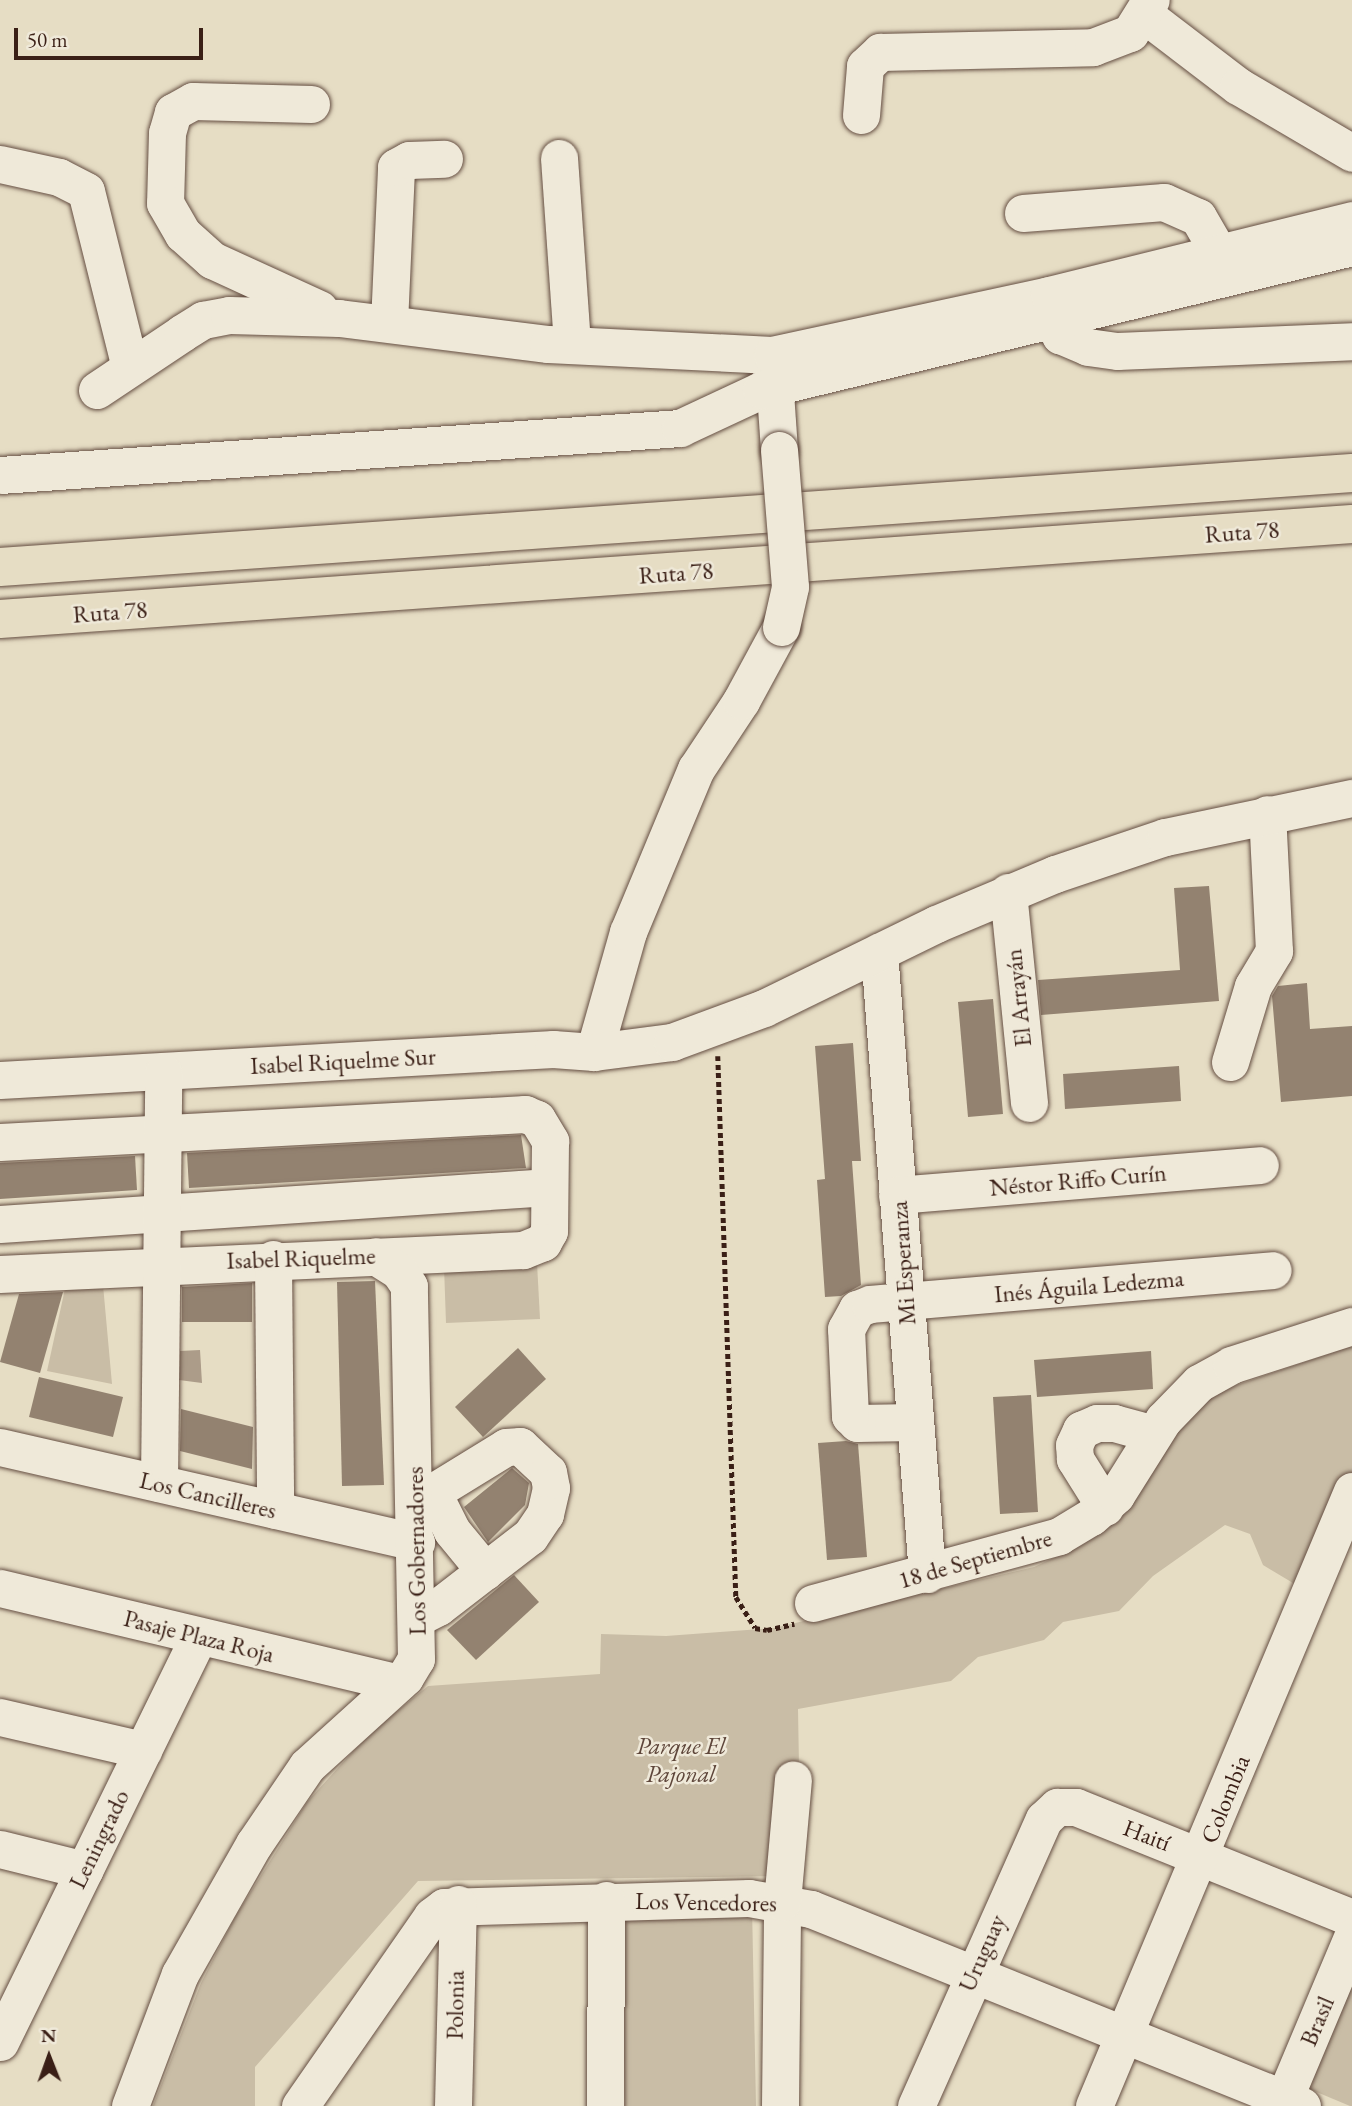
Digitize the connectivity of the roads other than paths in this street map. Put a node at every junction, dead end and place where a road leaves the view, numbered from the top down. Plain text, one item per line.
1 (1148, 7) edge
2 (311, 104) dead end
3 (861, 115) dead end
4 (1352, 153) edge
5 (559, 158) dead end
6 (444, 159) dead end
7 (0, 164) edge
8 (1023, 213) dead end
9 (1352, 220) edge
10 (1330, 243) edge
11 (1217, 251) junction
12 (1051, 307) junction
13 (339, 318) junction
14 (389, 323) junction
15 (1352, 341) edge
16 (572, 345) junction
17 (130, 368) junction
18 (773, 371) junction
19 (97, 390) dead end
20 (1352, 473) edge
21 (1, 477) edge
22 (1352, 524) edge
23 (0, 567) edge
24 (0, 619) edge
25 (1352, 798) edge
26 (1267, 814) junction
27 (1008, 892) junction
28 (879, 952) junction
29 (594, 1052) junction
30 (1230, 1062) dead end
31 (163, 1072) junction
32 (0, 1080) edge
33 (1029, 1104) dead end
34 (165, 1132) junction
35 (0, 1142) edge
36 (1259, 1165) dead end
37 (549, 1186) junction
38 (897, 1195) junction
39 (163, 1211) junction
40 (0, 1224) edge
41 (375, 1256) junction
42 (272, 1259) junction
43 (162, 1264) junction
44 (1273, 1270) dead end
45 (0, 1275) edge
46 (906, 1301) junction
47 (1352, 1326) edge
48 (915, 1422) junction
49 (1154, 1434) junction
50 (0, 1447) edge
51 (160, 1470) junction
52 (1352, 1491) edge
53 (424, 1498) junction
54 (1105, 1507) junction
55 (275, 1510) junction
56 (415, 1542) junction
57 (485, 1571) junction
58 (927, 1574) junction
59 (0, 1588) edge
60 (805, 1613) road end
61 (418, 1617) junction
62 (199, 1636) junction
63 (398, 1684) junction
64 (0, 1717) edge
65 (143, 1750) junction
66 (793, 1779) dead end
67 (1057, 1807) joint
68 (0, 1849) edge
69 (1201, 1856) junction
70 (84, 1870) junction
71 (606, 1900) junction
72 (782, 1902) junction
73 (458, 1904) junction
74 (1352, 1918) edge
75 (1352, 1937) edge
76 (972, 1974) junction
77 (13, 1987) edge
78 (1125, 2035) junction
79 (0, 2042) edge
80 (1289, 2104) edge
81 (130, 2106) edge
82 (300, 2106) edge
83 (453, 2106) edge
84 (605, 2106) edge
85 (780, 2106) edge
86 (916, 2106) edge
87 (1094, 2106) edge

1 - 3 street
1 - 4 street
2 - 13 street
5 - 16 street
6 - 14 street
7 - 17 street
8 - 11 street
9 - 10 street
10 - 11 street
10 - 12 street
11 - 12 street
12 - 15 street
12 - 18 street
13 - 14 street
13 - 17 street
14 - 16 street
16 - 18 street
17 - 19 street
18 - 21 street
18 - 29 street, bridge
20 - 23 highway
22 - 24 highway, Ruta 78
25 - 26 street, Isabel Riquelme Sur
26 - 27 street, Isabel Riquelme Sur
26 - 30 street
27 - 28 street, Isabel Riquelme Sur
27 - 33 street, El Arrayán
28 - 29 street, Isabel Riquelme Sur
28 - 38 street, Mi Esperanza
29 - 31 street, Isabel Riquelme Sur
31 - 32 street, Isabel Riquelme Sur
31 - 34 street
34 - 35 street
34 - 37 street
34 - 39 street
36 - 38 street, Néstor Riffo Curín
37 - 39 street
37 - 41 street, Isabel Riquelme
38 - 46 street, Mi Esperanza
39 - 40 street
39 - 43 street
41 - 42 street, Isabel Riquelme
41 - 53 street, Los Gobernadores
42 - 43 street, Isabel Riquelme
42 - 55 street
43 - 45 street, Isabel Riquelme
43 - 51 street
44 - 46 street, Inés Águila Ledezma
46 - 48 street, Mi Esperanza
46 - 48 street, Inés Águila Ledezma
47 - 49 street, 18 de Septiembre
48 - 58 street, Mi Esperanza
49 - 54 street, 18 de Septiembre
49 - 54 street
50 - 51 street, Los Cancilleres
51 - 55 street, Los Cancilleres
52 - 69 street, Colombia
53 - 56 street, Los Gobernadores
53 - 57 street
53 - 57 street
54 - 58 street, 18 de Septiembre
55 - 56 street, Los Cancilleres
56 - 61 street, Los Gobernadores
57 - 61 street
58 - 60 street, 18 de Septiembre
59 - 62 street, Pasaje Plaza Roja
61 - 63 street, Los Gobernadores
62 - 63 street, Pasaje Plaza Roja
62 - 65 street, Leningrado
63 - 81 street, Los Gobernadores
64 - 65 street
65 - 70 street, Leningrado
66 - 72 street
67 - 69 street, Haití
67 - 76 street, Uruguay
68 - 70 street
69 - 74 street, Haití
69 - 78 street, Colombia
70 - 77 street, Leningrado
71 - 72 street, Los Vencedores
71 - 73 street, Los Vencedores
71 - 84 street
72 - 76 street, Los Vencedores
72 - 85 street
73 - 82 street, Los Vencedores
73 - 83 street, Polonia
75 - 80 street, Brasil
76 - 78 street, Los Vencedores
76 - 86 street, Uruguay
77 - 79 street, Leningrado
78 - 80 street, Los Vencedores
78 - 87 street, Colombia

